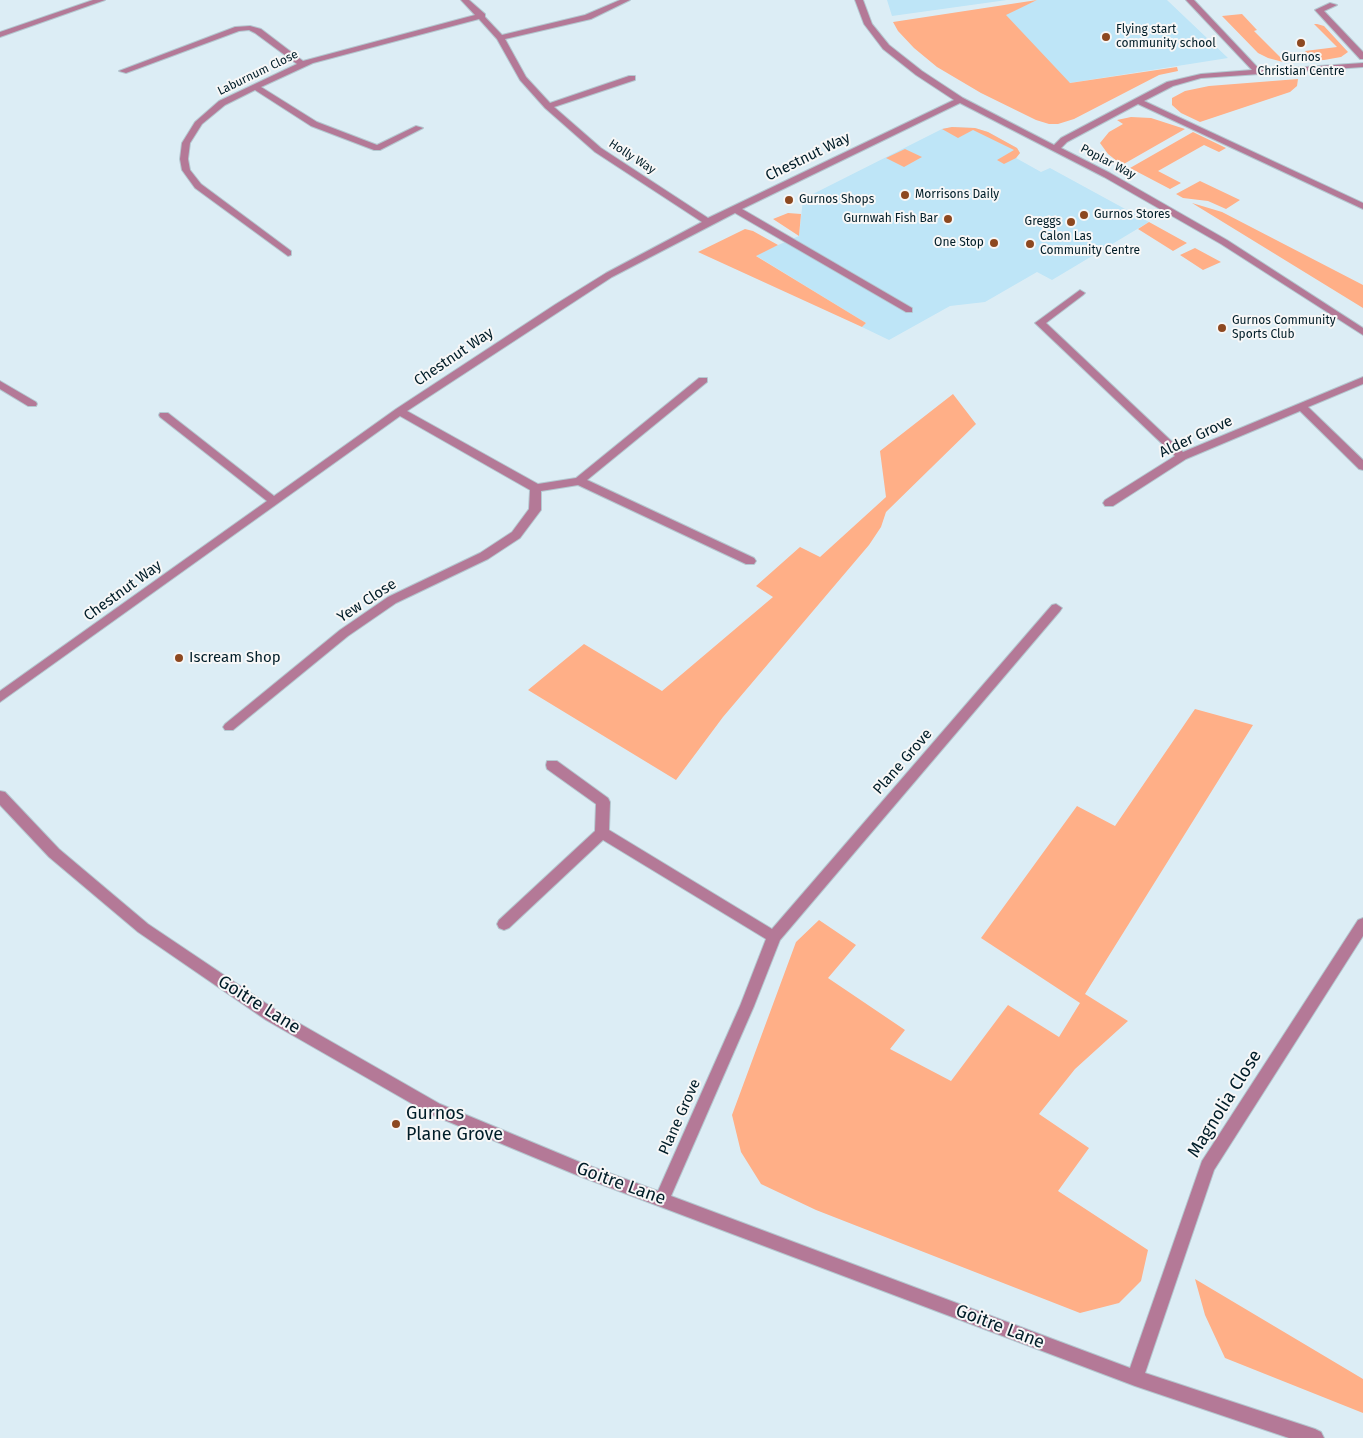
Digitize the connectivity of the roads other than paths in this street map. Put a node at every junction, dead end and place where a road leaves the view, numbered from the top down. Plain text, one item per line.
1 (101, 0) edge
2 (465, 0) edge
3 (626, 0) edge
4 (859, 0) edge
5 (1190, 0) edge
6 (1333, 5) dead end
7 (482, 16) junction
8 (0, 35) edge
9 (500, 38) junction
10 (1363, 57) edge
11 (302, 64) junction
12 (1363, 65) edge
13 (123, 71) dead end
14 (1257, 71) junction
15 (632, 78) dead end
16 (255, 87) junction
17 (960, 100) junction
18 (1137, 101) junction
19 (548, 106) junction
20 (419, 128) dead end
21 (1055, 149) junction
22 (1363, 206) edge
23 (735, 209) junction
24 (708, 222) junction
25 (288, 253) dead end
26 (1080, 294) dead end
27 (909, 310) dead end
28 (1363, 332) edge
29 (703, 380) dead end
30 (1363, 380) edge
31 (0, 384) edge
32 (32, 404) dead end
33 (1302, 407) junction
34 (400, 411) junction
35 (164, 415) dead end
36 (1182, 457) junction
37 (1363, 466) edge
38 (578, 481) junction
39 (536, 488) junction
40 (274, 501) junction
41 (1109, 503) dead end
42 (750, 561) dead end
43 (1056, 608) dead end
44 (0, 697) edge
45 (229, 727) dead end
46 (552, 765) dead end
47 (0, 796) edge
48 (602, 833) junction
49 (504, 924) dead end
50 (1363, 924) edge
51 (774, 937) junction
52 (662, 1199) junction
53 (1135, 1378) junction
54 (1314, 1438) edge

1 - 8 street
2 - 7 street, Holly Way
3 - 9 street
4 - 17 street, Poplar Way
5 - 14 street
6 - 10 street
7 - 9 street, Holly Way
7 - 11 street, Laburnum Close
9 - 19 street, Holly Way
11 - 13 street
11 - 16 street, Laburnum Close
12 - 14 street
14 - 18 street
15 - 19 street
16 - 20 street
16 - 25 street, Laburnum Close
17 - 21 street, Poplar Way
17 - 23 street, Chestnut Way
18 - 21 street
18 - 22 street
19 - 24 street, Holly Way
21 - 28 street, Poplar Way
23 - 24 street, Chestnut Way
23 - 27 street
24 - 34 street, Chestnut Way
26 - 36 street
29 - 38 street
30 - 33 street, Alder Grove
31 - 32 street
33 - 36 street, Alder Grove
33 - 37 street
34 - 39 street
34 - 40 street, Chestnut Way
35 - 40 street
36 - 41 street, Alder Grove
38 - 39 street
38 - 42 street
39 - 45 street, Yew Close
40 - 44 street, Chestnut Way
43 - 51 street, Plane Grove
46 - 48 street
47 - 52 street, Goitre Lane
48 - 49 street
48 - 51 street
50 - 53 street, Magnolia Close
51 - 52 street, Plane Grove
52 - 53 street, Goitre Lane
53 - 54 street, Goitre Lane

